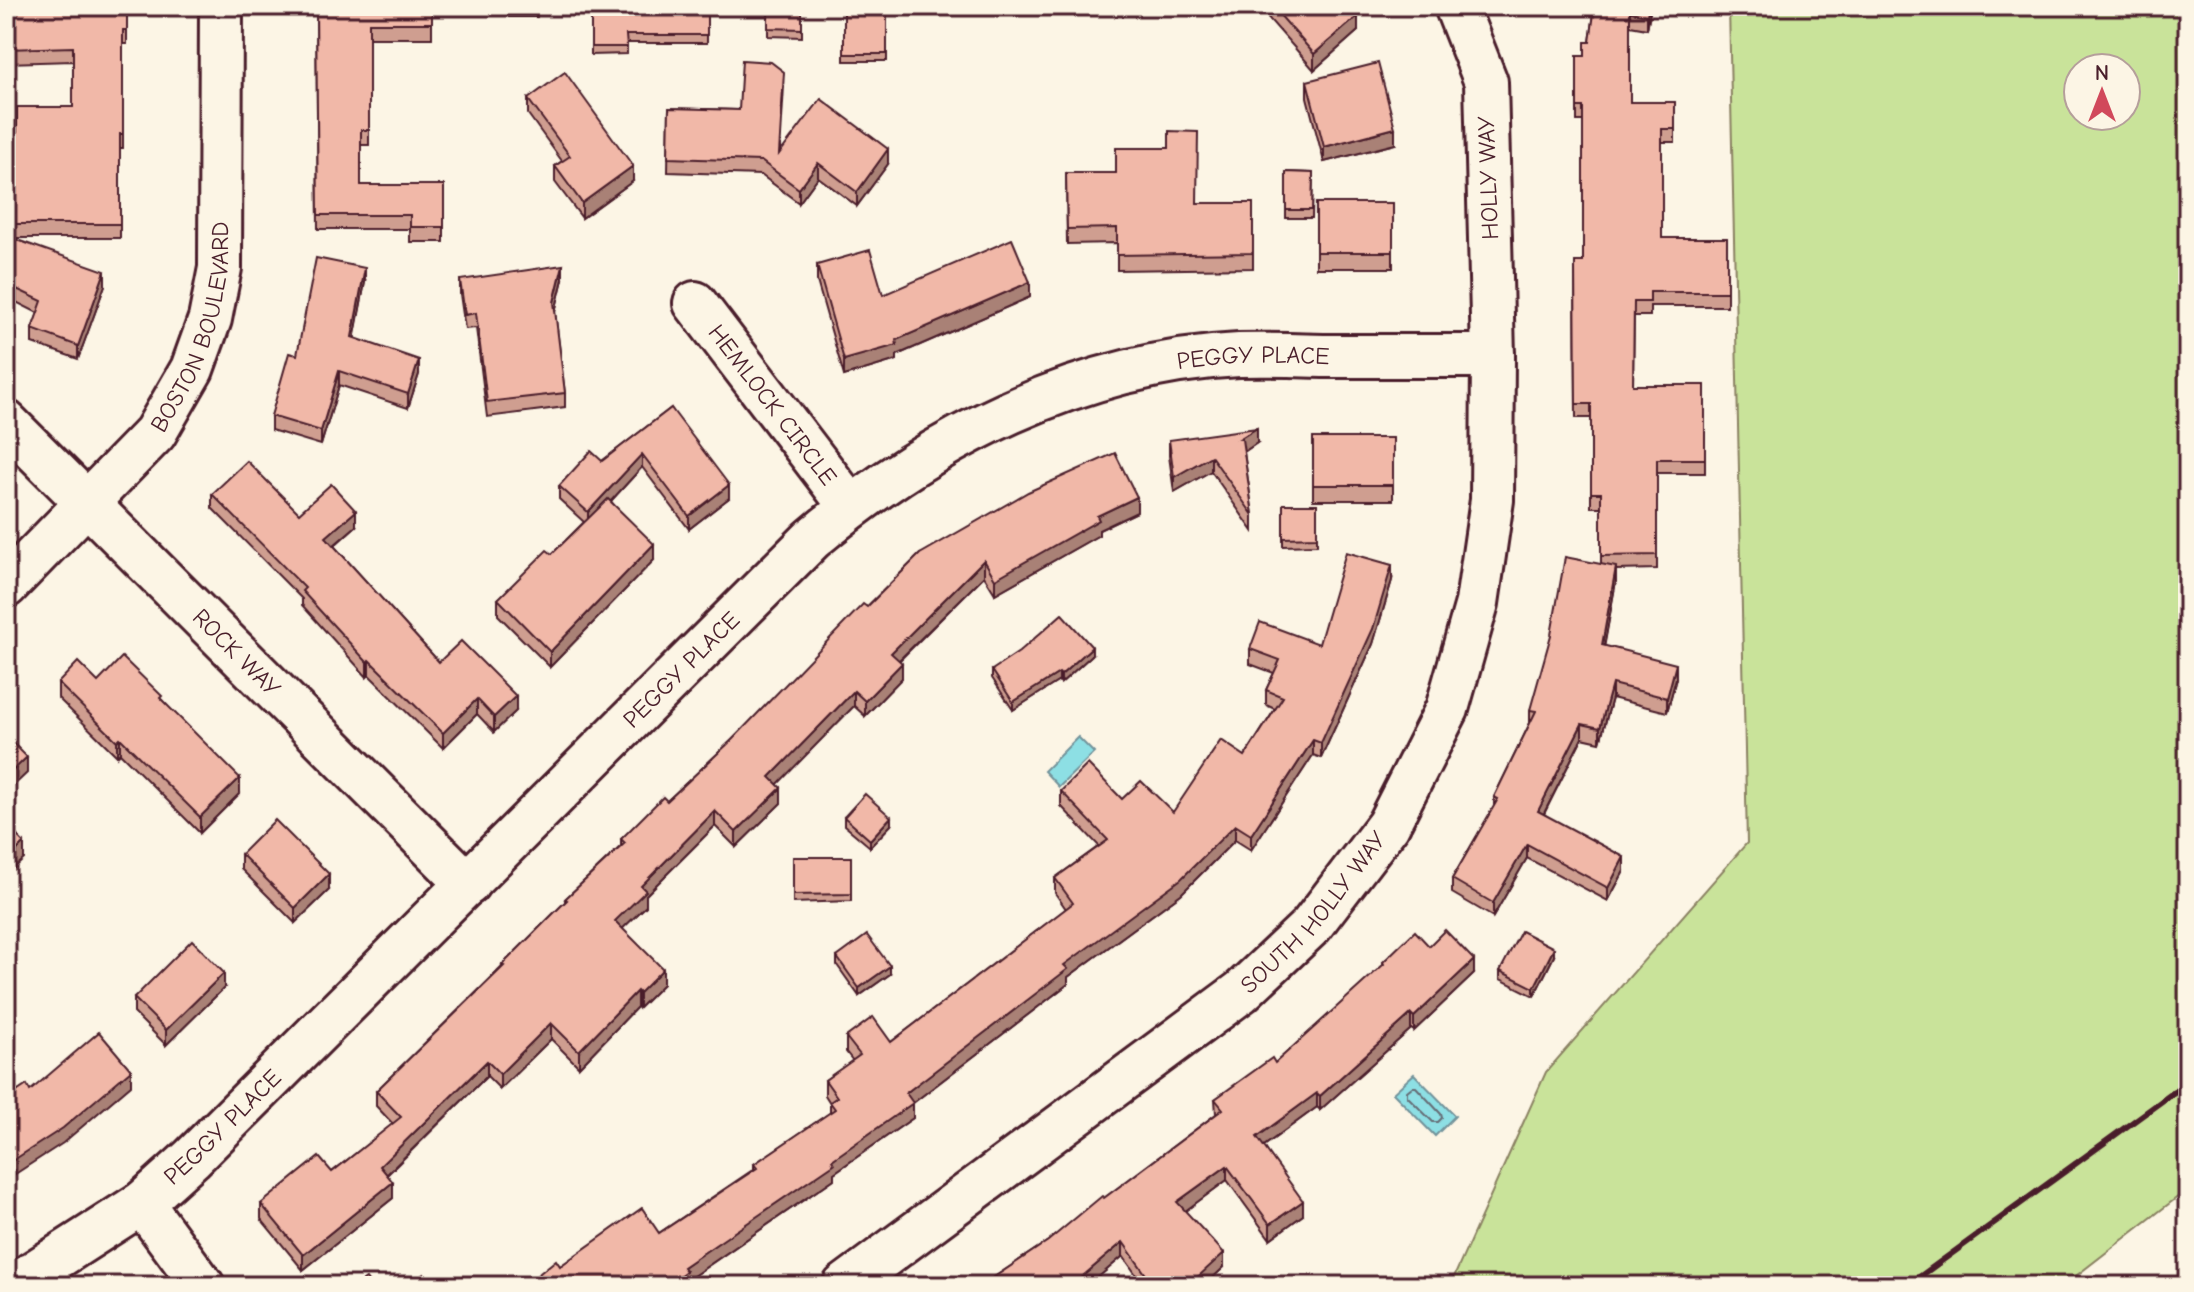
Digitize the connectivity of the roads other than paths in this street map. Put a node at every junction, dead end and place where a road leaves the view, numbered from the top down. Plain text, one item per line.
1 (221, 6) edge
2 (1456, 6) edge
3 (695, 303) dead end
4 (1493, 356) junction
5 (6, 422) edge
6 (88, 504) junction
7 (850, 506) junction
8 (6, 586) edge
9 (468, 884) junction
10 (142, 1203) junction
11 (13, 1286) edge
12 (203, 1286) edge
13 (844, 1286) edge

1 - 6 street, BOSTON BOULEVARD
2 - 4 street, HOLLY WAY
3 - 7 street, HEMLOCK CIRCLE
4 - 7 street, PEGGY PLACE
4 - 13 street, SOUTH HOLLY WAY
5 - 6 street, ROCK WAY
6 - 8 street, BOSTON BOULEVARD
6 - 9 street, ROCK WAY
7 - 9 street, PEGGY PLACE
9 - 10 street, PEGGY PLACE
10 - 11 street, PEGGY PLACE
10 - 12 street

